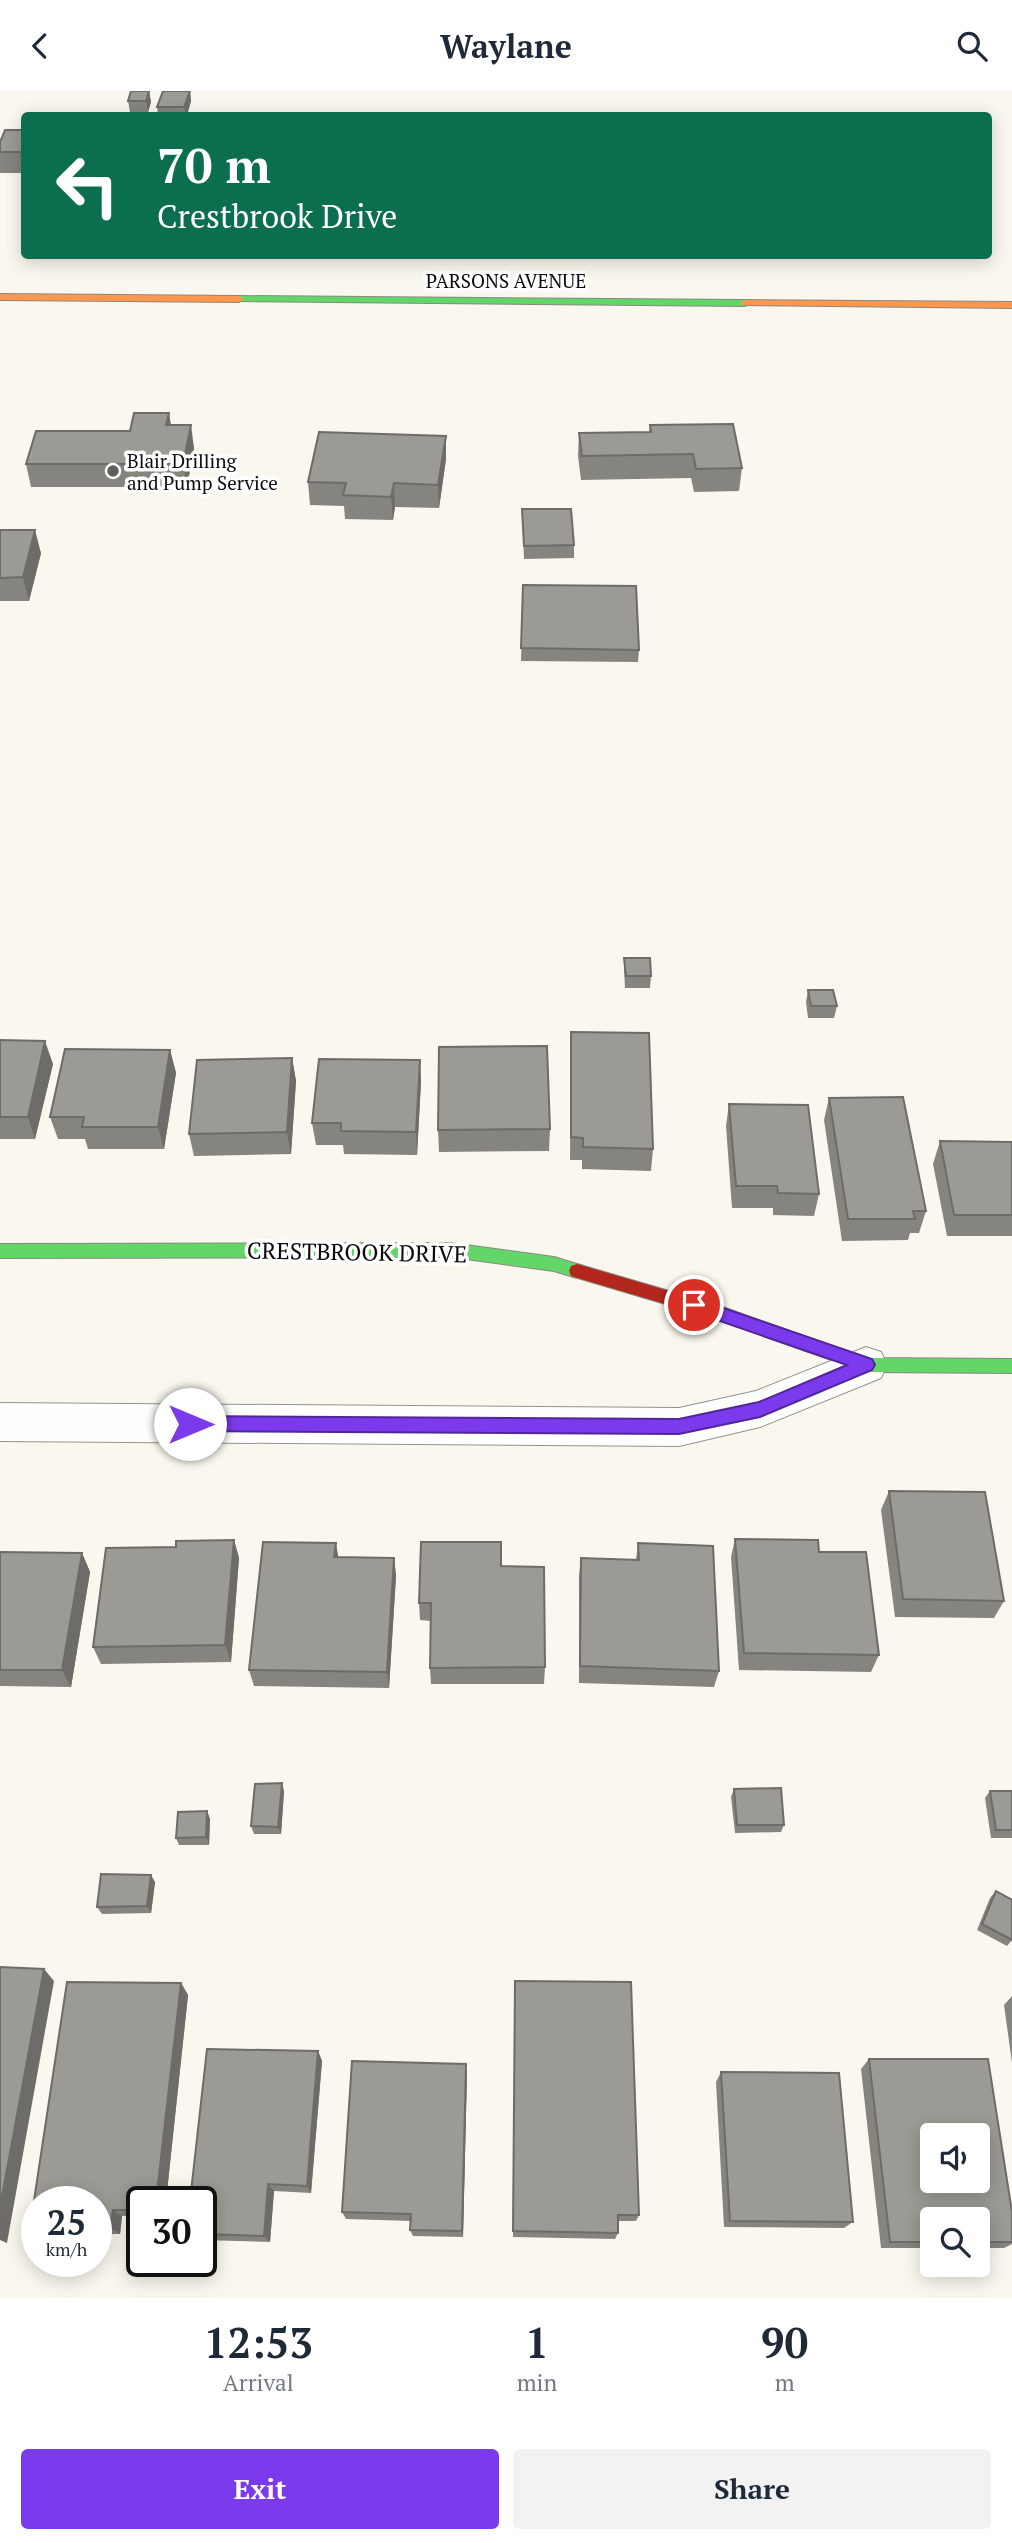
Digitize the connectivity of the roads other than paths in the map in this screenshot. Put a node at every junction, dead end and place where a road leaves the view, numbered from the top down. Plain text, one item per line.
1 (0, 297) edge
2 (1012, 305) edge
3 (0, 1251) edge
4 (866, 1365) junction
5 (1012, 1366) edge
6 (0, 1422) edge

1 - 2 street, PARSONS AVENUE
3 - 4 street, CRESTBROOK DRIVE
4 - 5 street, CRESTBROOK DRIVE
4 - 6 street, CRESTBROOK DRIVE

